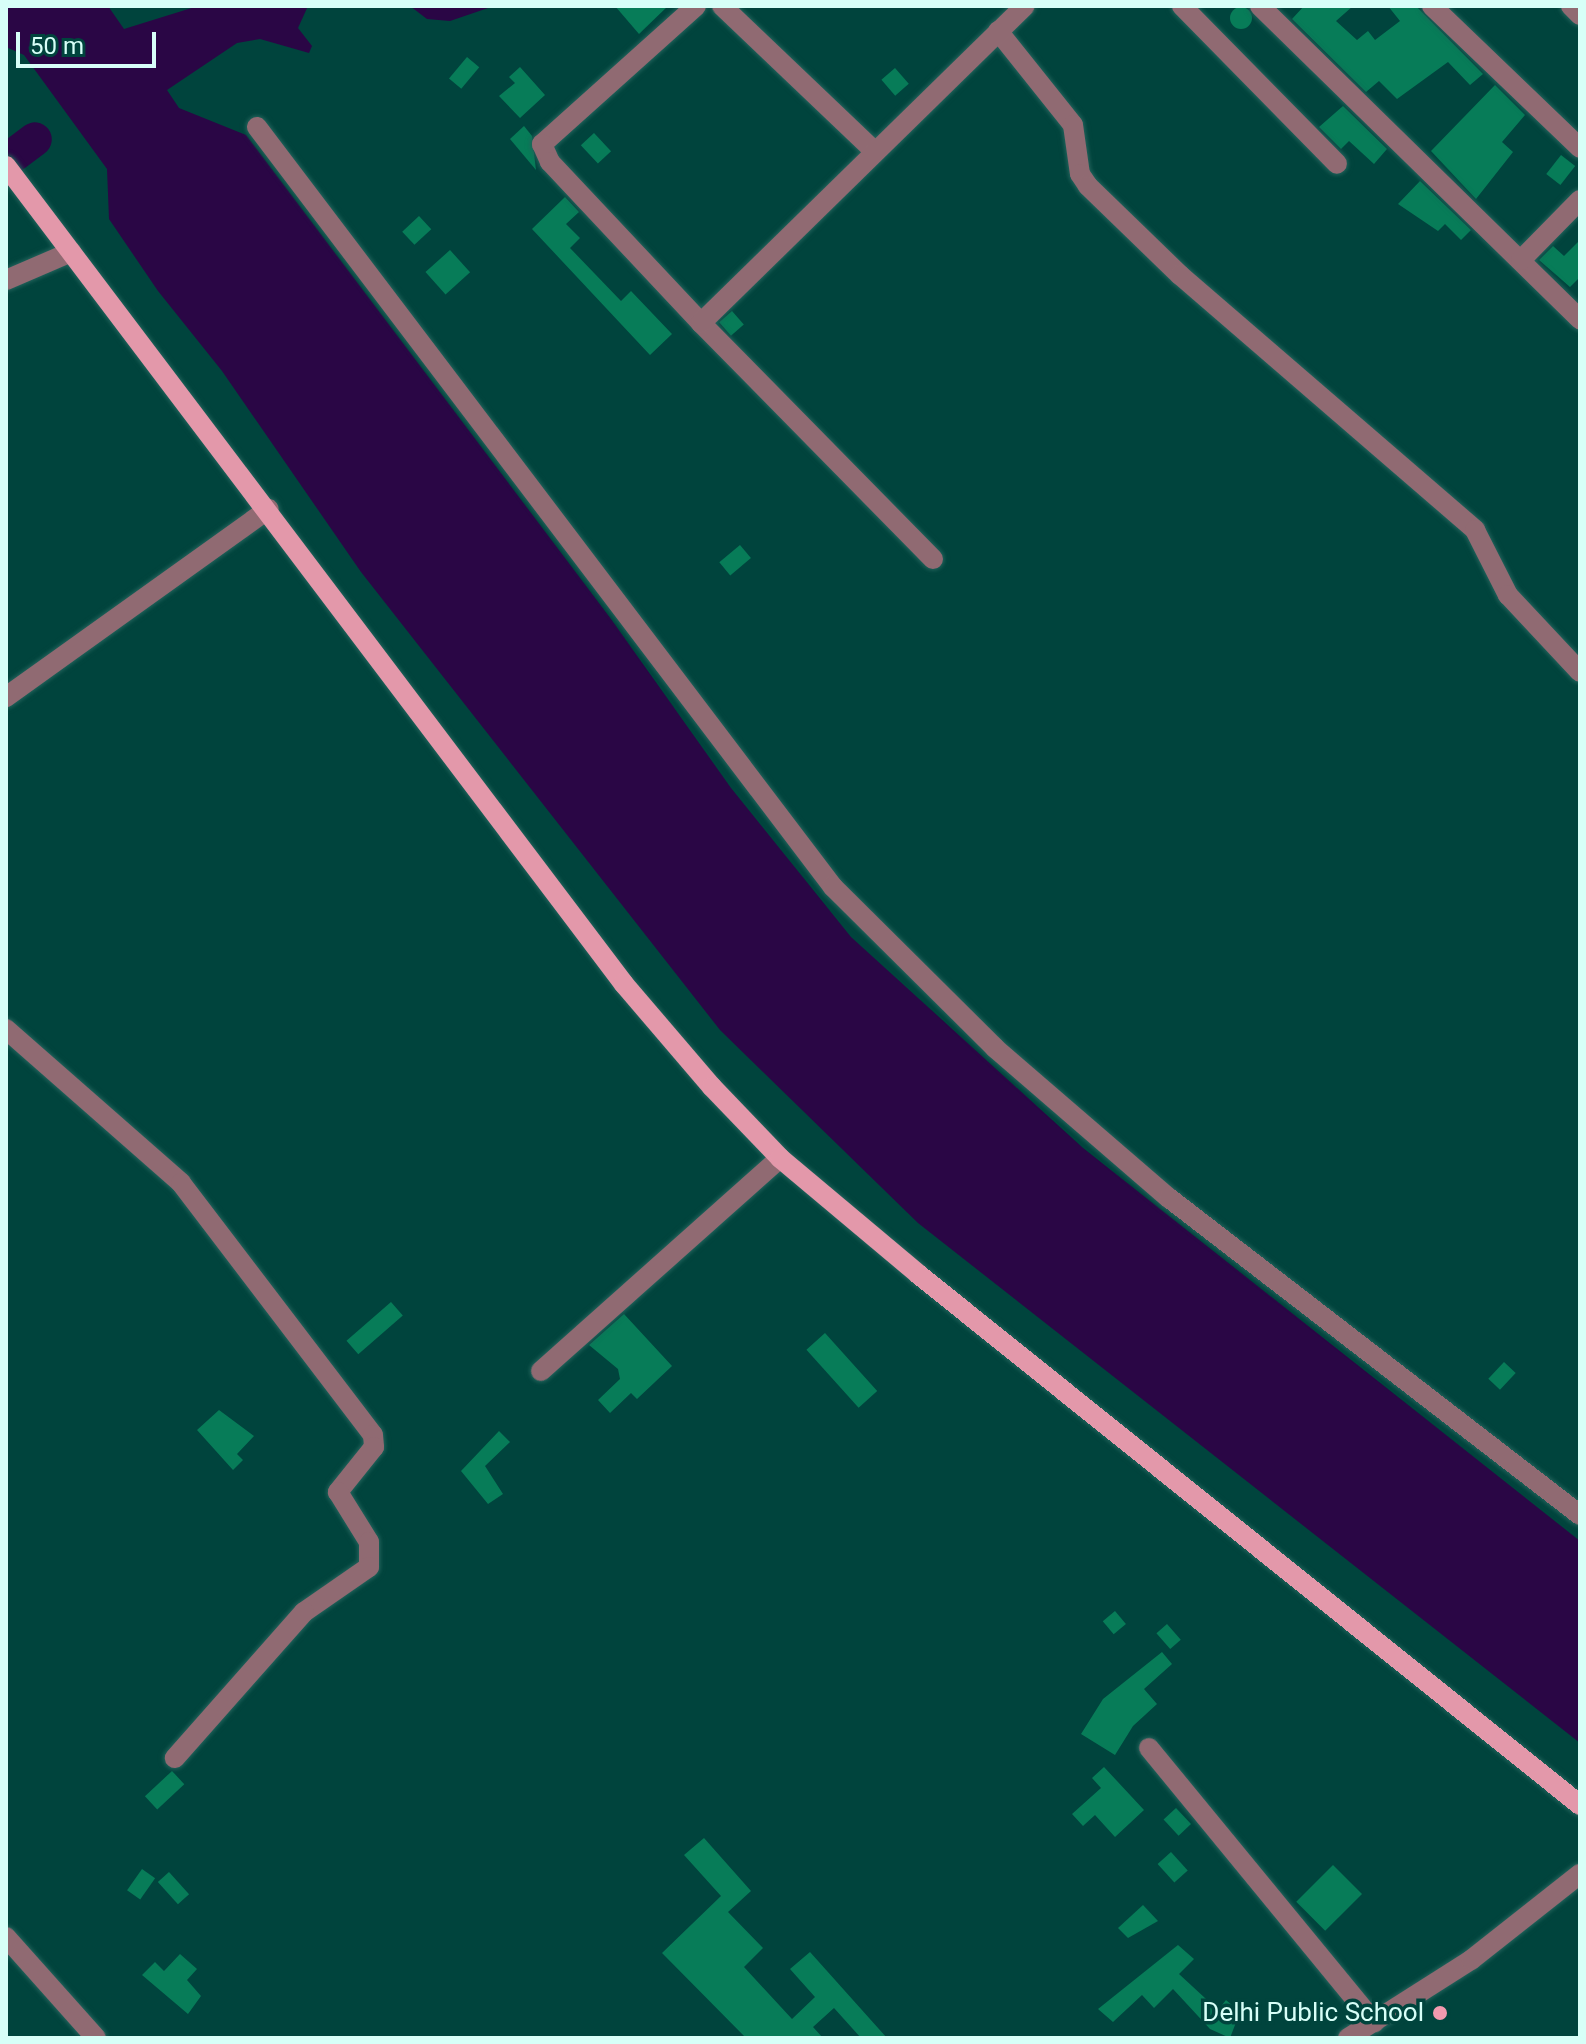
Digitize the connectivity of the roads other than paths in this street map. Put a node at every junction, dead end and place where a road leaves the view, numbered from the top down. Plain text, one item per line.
1 (696, 6) edge
2 (722, 6) edge
3 (1025, 6) edge
4 (1182, 6) edge
5 (1260, 6) edge
6 (1432, 6) edge
7 (1571, 6) edge
8 (1580, 15) edge
9 (998, 31) junction
10 (257, 127) dead end
11 (1580, 148) edge
12 (874, 151) junction
13 (1337, 164) dead end
14 (6, 166) edge
15 (1580, 200) edge
16 (65, 244) junction
17 (1521, 260) junction
18 (6, 280) edge
19 (1580, 319) edge
20 (701, 323) junction
21 (269, 509) junction
22 (933, 559) dead end
23 (1580, 672) edge
24 (6, 697) edge
25 (6, 1029) edge
26 (780, 1158) junction
27 (541, 1371) dead end
28 (1580, 1515) edge
29 (1149, 1748) dead end
30 (175, 1758) dead end
31 (1580, 1805) edge
32 (1580, 1874) edge
33 (6, 1937) edge
34 (1374, 2022) junction
35 (96, 2038) edge
36 (1348, 2038) edge

1 - 20 street
2 - 12 street
3 - 9 street
4 - 13 street
5 - 17 street
6 - 11 street
7 - 8 street
9 - 12 street
9 - 23 street
10 - 28 street
12 - 20 street
14 - 16 main road
15 - 17 street
16 - 18 street
16 - 21 main road
17 - 19 street
20 - 22 street
21 - 24 street
21 - 26 main road
25 - 30 street
26 - 27 street
26 - 31 main road
29 - 34 street
32 - 34 street
33 - 35 street
34 - 36 street

